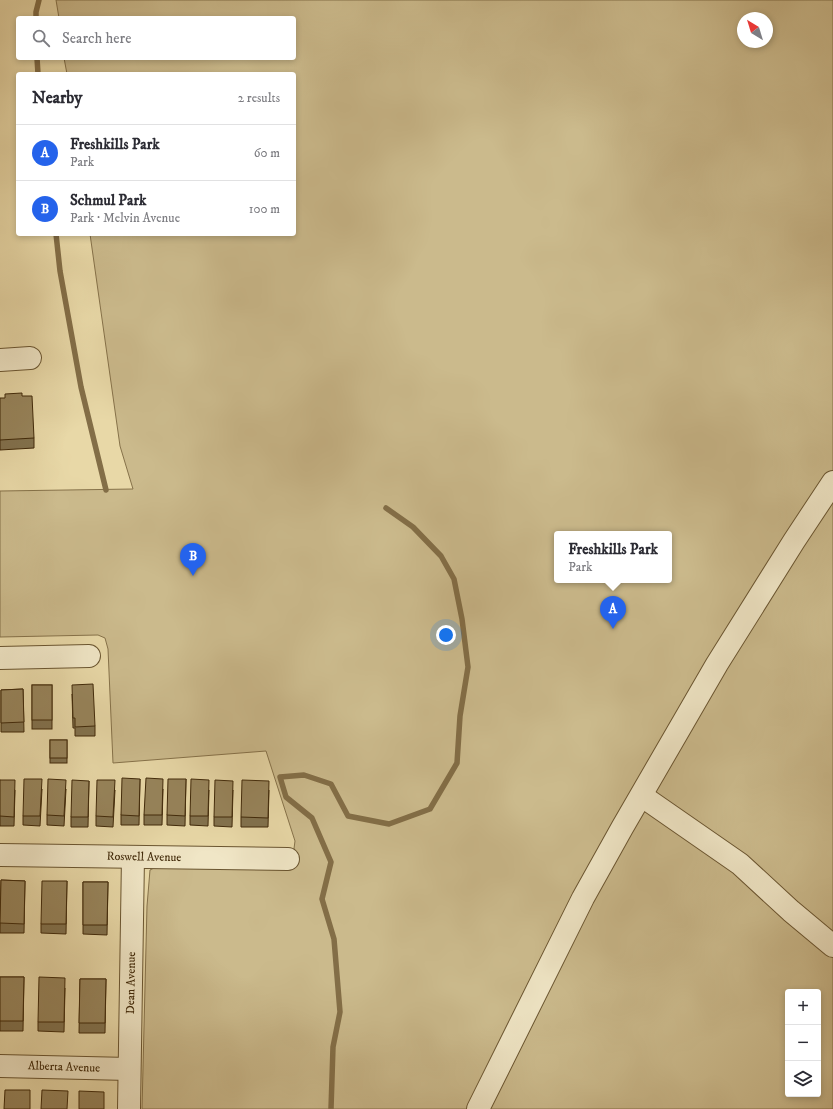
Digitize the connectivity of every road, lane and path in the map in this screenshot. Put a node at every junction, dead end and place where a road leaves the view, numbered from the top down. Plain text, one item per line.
1 (30, 358) dead end
2 (0, 360) edge
3 (833, 482) edge
4 (89, 656) dead end
5 (0, 658) edge
6 (642, 796) junction
7 (0, 855) edge
8 (133, 857) junction
9 (288, 859) dead end
10 (833, 946) edge
11 (0, 1066) edge
12 (129, 1069) junction
13 (129, 1109) edge
14 (478, 1109) edge

1 - 2 street
3 - 6 street
4 - 5 street
6 - 10 street
6 - 14 street
7 - 8 street, Roswell Avenue
8 - 9 street, Roswell Avenue
8 - 12 street, Dean Avenue
11 - 12 street, Alberta Avenue
12 - 13 street, Dean Avenue

